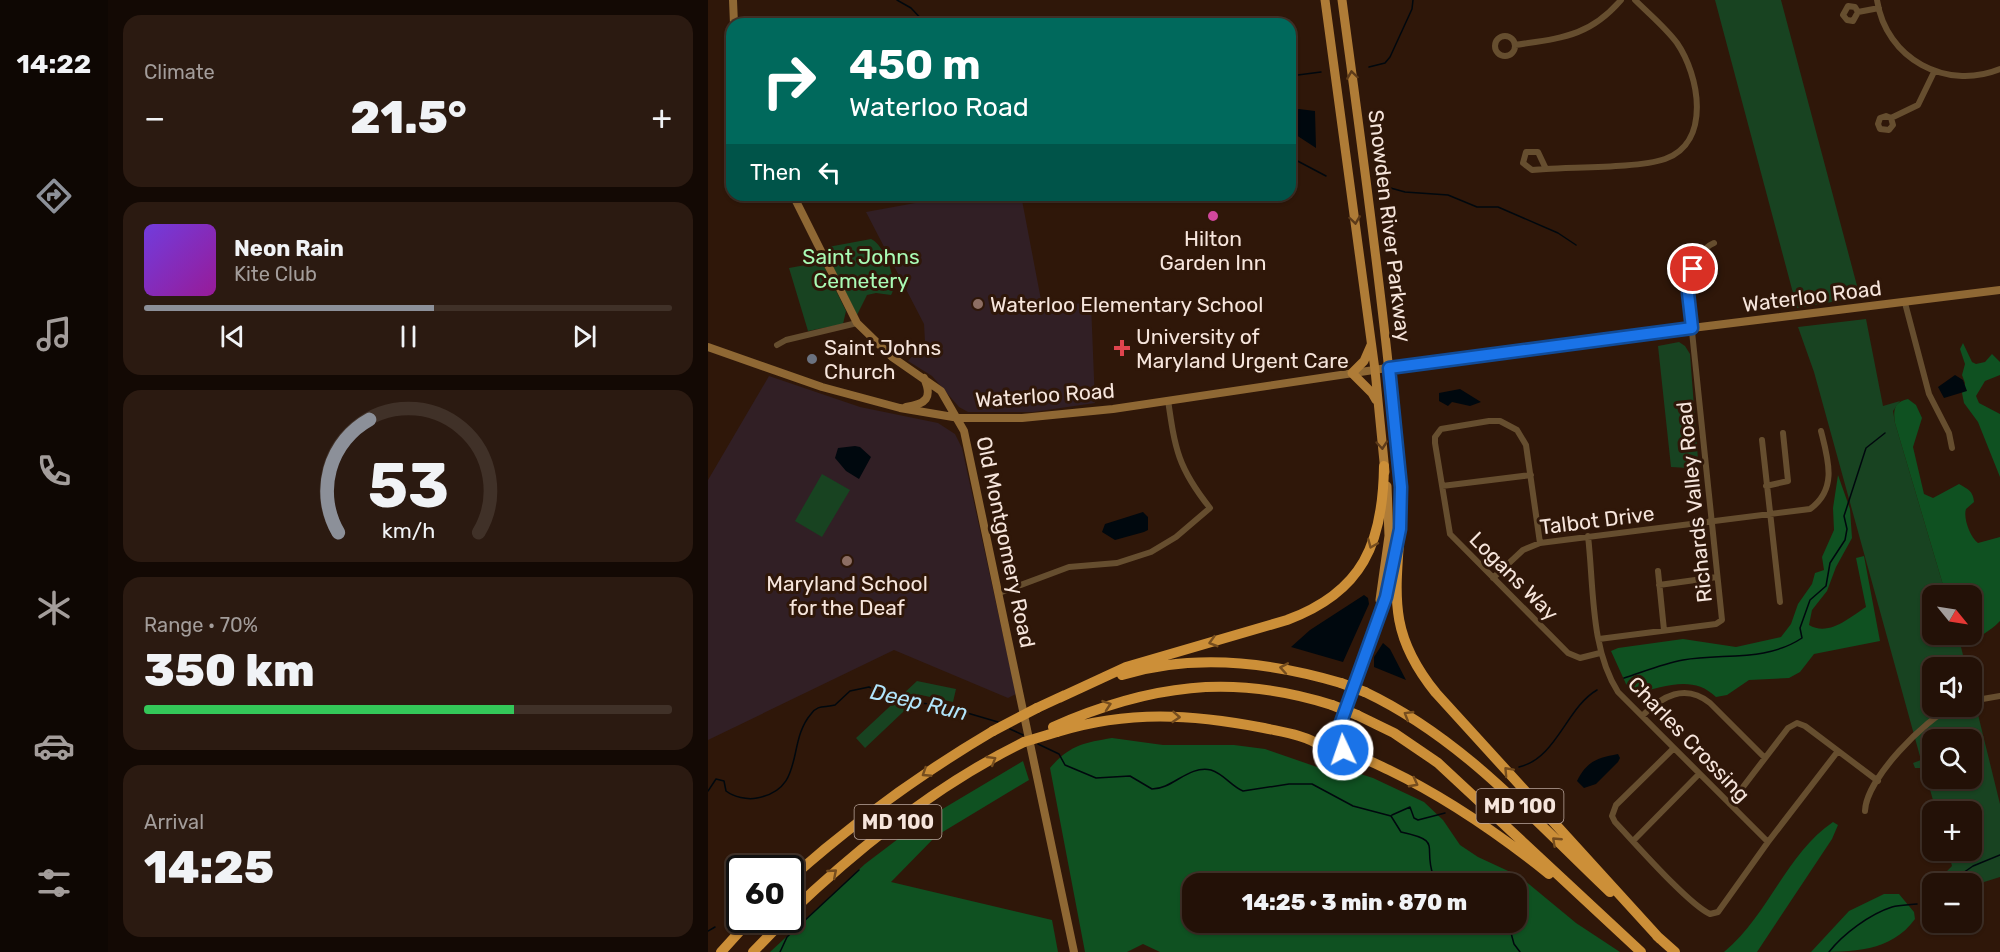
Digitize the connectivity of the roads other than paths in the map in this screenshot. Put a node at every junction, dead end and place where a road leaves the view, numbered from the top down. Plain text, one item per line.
1 (733, 0) edge
2 (1325, 0) edge
3 (1342, 0) edge
4 (1621, 0) edge
5 (1635, 0) edge
6 (1877, 0) edge
7 (1878, 8) junction
8 (1858, 12) dead end
9 (734, 18) edge
10 (1515, 45) dead end
11 (2000, 69) edge
12 (1934, 72) junction
13 (1891, 118) dead end
14 (1546, 169) dead end
15 (796, 201) edge
16 (1714, 243) dead end
17 (2000, 290) edge
18 (1905, 303) junction
19 (857, 323) junction
20 (1692, 328) junction
21 (1372, 343) junction
22 (777, 345) dead end
23 (708, 347) edge
24 (1389, 368) junction
25 (1375, 370) junction
26 (1352, 373) junction
27 (924, 377) junction
28 (1168, 400) junction
29 (1379, 407) junction
30 (900, 408) junction
31 (959, 418) junction
32 (1821, 431) dead end
33 (1783, 433) dead end
34 (1762, 440) dead end
35 (1952, 448) dead end
36 (1384, 466) junction
37 (1531, 475) junction
38 (1442, 486) junction
39 (1766, 486) junction
40 (1769, 515) junction
41 (1711, 523) junction
42 (1400, 529) junction
43 (1588, 536) junction
44 (1540, 543) junction
45 (1658, 571) dead end
46 (1717, 577) junction
47 (1493, 578) junction
48 (1659, 585) junction
49 (999, 593) junction
50 (1780, 602) dead end
51 (1664, 630) junction
52 (1372, 632) junction
53 (1599, 639) junction
54 (1600, 653) junction
55 (2000, 696) edge
56 (1059, 698) junction
57 (1982, 699) edge
58 (1642, 716) junction
59 (1936, 717) edge
60 (1055, 730) junction
61 (1337, 736) junction
62 (1321, 746) junction
63 (1674, 748) junction
64 (1838, 752) junction
65 (1341, 753) junction
66 (1765, 758) junction
67 (1699, 774) junction
68 (1878, 781) junction
69 (1730, 804) junction
70 (1865, 811) dead end
71 (1633, 841) junction
72 (1768, 842) junction
73 (804, 867) edge
74 (804, 900) edge
75 (1619, 932) junction
76 (738, 933) edge
77 (771, 933) edge
78 (1660, 939) junction
79 (721, 952) edge
80 (753, 952) edge
81 (1074, 952) edge
82 (1641, 952) edge
83 (1674, 952) edge

1 - 9 main road
2 -> 21 main road, Snowden River Parkway
24 -> 3 main road, Snowden River Parkway
4 - 10 street
5 - 14 street
6 - 7 street
7 - 8 street
7 - 12 street
11 - 12 street
12 - 13 street
15 - 19 main road, Old Montgomery Road
16 - 20 street, Richards Valley Road
17 - 18 main road, Waterloo Road
18 - 20 main road, Waterloo Road
18 - 35 street
19 - 22 street
19 - 27 main road, Old Montgomery Road
20 - 24 main road, Waterloo Road
20 - 41 street, Richards Valley Road
21 - 25 main road, Snowden River Parkway
21 - 26 main road
23 - 30 main road, Waterloo Road
24 - 25 main road, Waterloo Road
24 - 42 main road, Snowden River Parkway
25 - 26 main road, Waterloo Road
25 - 29 main road, Snowden River Parkway
26 - 28 main road, Waterloo Road
26 - 29 main road
27 - 30 main road
27 - 31 main road, Old Montgomery Road
28 - 31 main road, Waterloo Road
28 - 49 street
29 -> 36 main road, Snowden River Parkway
30 - 31 main road, Waterloo Road
31 - 49 main road, Old Montgomery Road
32 - 40 street, Talbot Drive
33 - 39 street
34 - 39 street
36 - 52 main road, Snowden River Parkway
36 -> 56 highway
37 - 38 street
37 - 38 street, Logans Way
37 - 44 street, Logans Way
38 - 47 street, Logans Way
39 - 40 street
40 - 41 street, Talbot Drive
40 - 50 street
41 - 43 street, Talbot Drive
41 - 46 street, Richards Valley Road
42 - 52 main road, Snowden River Parkway
78 -> 42 highway
43 - 44 street, Talbot Drive
43 - 53 street, Charles Crossing
44 - 47 street, Talbot Drive
45 - 48 street
46 - 48 street
46 - 51 street, Richards Valley Road
47 - 54 street, Logans Way
48 - 51 street
49 - 81 main road, Old Montgomery Road
51 - 53 street, Richards Valley Road
52 - 61 main road, Snowden River Parkway
53 - 54 street, Charles Crossing
54 - 58 street, Charles Crossing
55 - 57 street
56 -> 73 highway, MD 100, bridge
78 -> 56 highway, MD 100, bridge
58 - 63 street, Charles Crossing
58 - 66 street
59 - 68 street
60 -> 62 highway
74 -> 60 highway, MD 100, bridge
60 -> 75 highway, MD 100, bridge
61 - 62 main road, Snowden River Parkway
61 - 65 main road
62 - 65 main road
63 - 67 street, Charles Crossing
63 - 71 street
64 - 66 street
64 - 68 street
64 - 72 street
65 -> 75 highway
66 - 69 street
67 - 69 street, Charles Crossing
67 - 71 street
68 - 70 street
69 - 72 street, Charles Crossing
71 - 72 street
75 - 82 highway, MD 100
76 - 79 highway
77 - 80 highway
78 - 83 highway, MD 100

